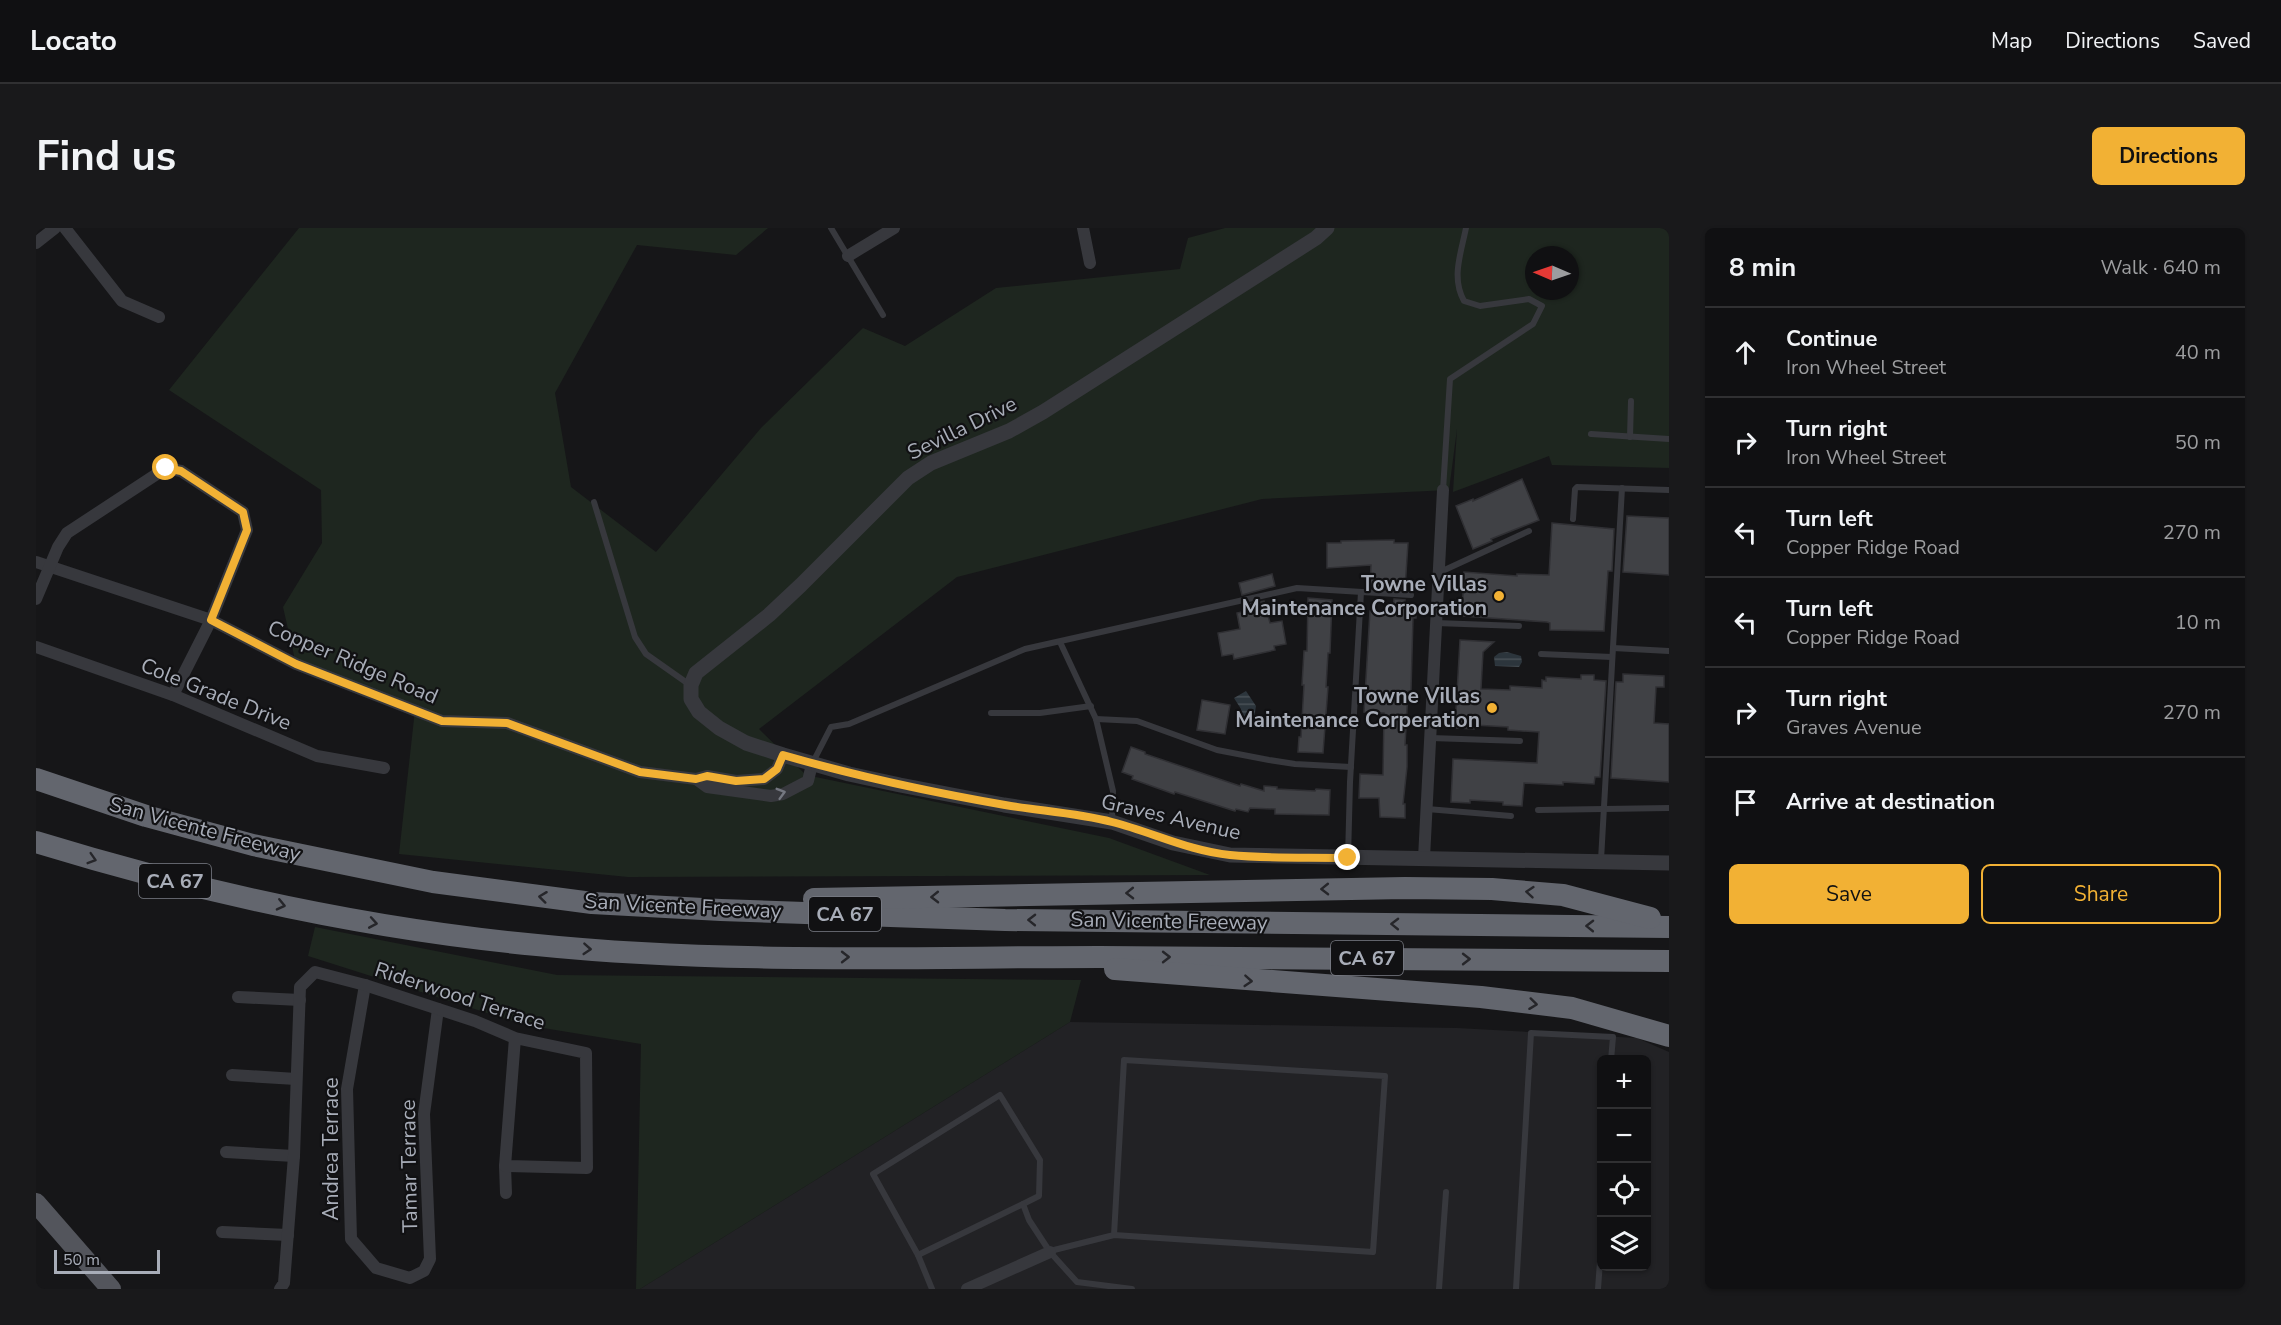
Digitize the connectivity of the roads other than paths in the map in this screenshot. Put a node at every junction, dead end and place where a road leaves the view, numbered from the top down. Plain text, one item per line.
1 (55, 228) edge
2 (65, 228) edge
3 (831, 228) edge
4 (894, 228) edge
5 (1083, 228) edge
6 (1327, 228) edge
7 (1466, 228) edge
8 (36, 243) edge
9 (848, 256) junction
10 (1090, 263) dead end
11 (883, 315) dead end
12 (159, 316) dead end
13 (1631, 401) dead end
14 (1591, 435) dead end
15 (1630, 437) junction
16 (1669, 439) edge
17 (1622, 488) junction
18 (1443, 490) joint
19 (1669, 490) edge
20 (594, 502) dead end
21 (1573, 519) dead end
22 (1529, 531) dead end
23 (36, 562) edge
24 (51, 566) junction
25 (1437, 573) junction
26 (1361, 592) junction
27 (1411, 595) dead end
28 (36, 598) edge
29 (211, 620) junction
30 (1435, 623) junction
31 (1519, 626) dead end
32 (1060, 642) junction
33 (36, 647) edge
34 (1613, 648) junction
35 (1669, 651) edge
36 (1542, 654) dead end
37 (1612, 657) junction
38 (691, 685) junction
39 (173, 695) junction
40 (1091, 706) junction
41 (991, 713) dead end
42 (1096, 719) junction
43 (1430, 738) junction
44 (1520, 741) dead end
45 (783, 755) junction
46 (812, 764) junction
47 (1351, 767) junction
48 (384, 768) dead end
49 (36, 779) edge
50 (696, 779) junction
51 (1604, 808) junction
52 (1669, 808) edge
53 (1427, 809) junction
54 (1538, 810) dead end
55 (1511, 816) dead end
56 (1112, 822) junction
57 (36, 842) edge
58 (1348, 858) junction
59 (1424, 858) junction
60 (1601, 861) junction
61 (1669, 862) edge
62 (592, 903) junction
63 (1669, 925) edge
64 (1066, 957) junction
65 (1669, 961) edge
66 (365, 986) junction
67 (238, 998) dead end
68 (300, 1000) junction
69 (438, 1009) junction
70 (1669, 1036) edge
71 (515, 1038) junction
72 (1611, 1055) edge
73 (232, 1075) dead end
74 (296, 1079) junction
75 (226, 1152) dead end
76 (294, 1156) junction
77 (506, 1166) junction
78 (1446, 1191) dead end
79 (506, 1193) dead end
80 (36, 1203) edge
81 (1023, 1204) junction
82 (222, 1232) dead end
83 (288, 1235) junction
84 (1114, 1235) junction
85 (1050, 1252) junction
86 (918, 1255) junction
87 (1599, 1271) edge
88 (410, 1278) joint
89 (111, 1289) edge
90 (280, 1289) edge
91 (932, 1289) edge
92 (967, 1289) edge
93 (1132, 1289) edge
94 (1439, 1289) edge
95 (1516, 1289) edge
96 (1598, 1289) edge

1 - 8 street
2 - 12 street
3 - 9 lane
4 - 9 street
5 - 10 street
6 - 38 street, Sevilla Drive
7 - 18 lane
9 - 11 lane
13 - 15 lane
14 - 15 lane
15 - 16 lane
17 - 19 lane
17 - 21 lane
17 - 34 lane
18 - 25 street
20 - 38 lane
22 - 25 lane
23 - 24 street, Copper Ridge Road
24 - 28 street
24 - 29 street, Copper Ridge Road
24 - 29 street
25 - 30 street
26 - 27 lane
26 - 32 lane
26 - 47 lane
29 - 39 street
29 - 50 street, Copper Ridge Road
30 - 31 lane
30 - 43 street
32 - 40 lane
32 - 46 lane
33 - 39 street, Cole Grade Drive
34 - 35 lane
34 - 37 lane
36 - 37 lane
37 - 51 lane
38 - 45 street
39 - 48 street, Cole Grade Drive
40 - 41 lane
40 - 42 lane
42 - 47 lane
42 - 56 lane
43 - 44 lane
43 - 53 street
45 - 46 street
45 - 50 street, Copper Ridge Road
50 -> 46 street, Copper Ridge Road
46 - 56 street, Graves Avenue
47 - 58 lane
62 -> 49 highway, San Vicente Freeway / CA 67
51 - 52 lane
51 - 54 lane
51 - 60 lane
53 - 55 lane
53 - 59 street
56 - 58 street, Graves Avenue
57 -> 64 highway, San Vicente Freeway / CA 67
58 - 59 street, Graves Avenue
59 - 60 street, Graves Avenue
60 - 61 street, Graves Avenue
63 -> 62 highway, San Vicente Freeway / CA 67
63 -> 62 highway
64 -> 65 highway, San Vicente Freeway / CA 67
64 -> 70 highway
66 - 68 street, Riderwood Terrace
66 - 69 street, Riderwood Terrace
66 - 88 street, Andrea Terrace
67 - 68 street
68 - 74 street, Riderwood Terrace
69 - 71 street, Riderwood Terrace
69 - 88 street, Tamar Terrace
71 - 77 street
71 - 77 street, Riderwood Terrace
72 - 95 lane
73 - 74 street
74 - 76 street, Riderwood Terrace
75 - 76 street
76 - 83 street, Riderwood Terrace
77 - 79 street
78 - 94 lane
80 - 89 main road
81 - 85 lane
81 - 86 lane
81 - 86 lane
82 - 83 street
83 - 90 street, Riderwood Terrace
84 - 84 lane
84 - 85 lane
85 - 92 street
85 - 93 lane
86 - 91 lane
87 - 96 lane

